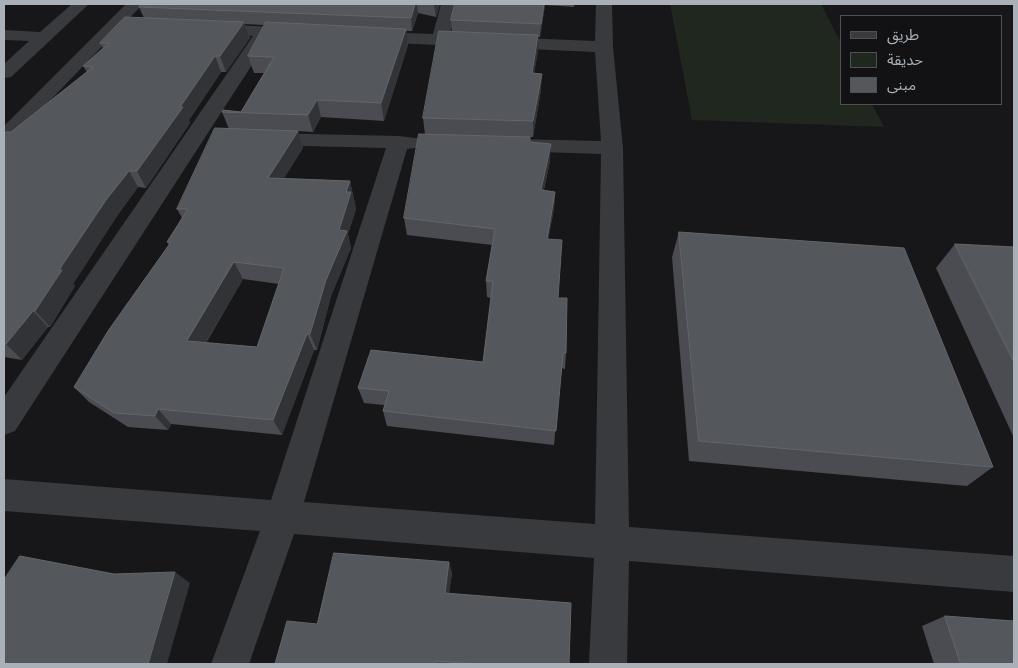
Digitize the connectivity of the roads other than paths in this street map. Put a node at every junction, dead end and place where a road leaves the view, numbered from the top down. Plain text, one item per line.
1 (80, 4) edge
2 (134, 4) edge
3 (449, 4) edge
4 (604, 4) edge
5 (114, 25) junction
6 (133, 26) edge
7 (190, 28) edge
8 (265, 32) junction
9 (314, 34) edge
10 (4, 35) edge
11 (352, 36) edge
12 (44, 37) junction
13 (440, 40) junction
14 (604, 48) junction
15 (4, 74) edge
16 (4, 137) edge
17 (244, 138) edge
18 (399, 142) junction
19 (438, 143) edge
20 (496, 145) edge
21 (612, 148) junction
22 (4, 422) edge
23 (4, 495) edge
24 (282, 518) junction
25 (612, 544) junction
26 (1014, 574) edge
27 (230, 664) edge
28 (608, 664) edge

1 - 12 street
2 - 5 street
3 - 13 street
4 - 14 street
5 - 6 street
5 - 16 street
7 - 8 street
8 - 9 street
8 - 22 street
10 - 12 street
11 - 13 street
12 - 15 street
13 - 14 street
14 - 21 street
17 - 18 street
18 - 19 street
18 - 24 street
20 - 21 street
21 - 25 street
23 - 24 street
24 - 25 street
24 - 27 street
25 - 26 street
25 - 28 street

